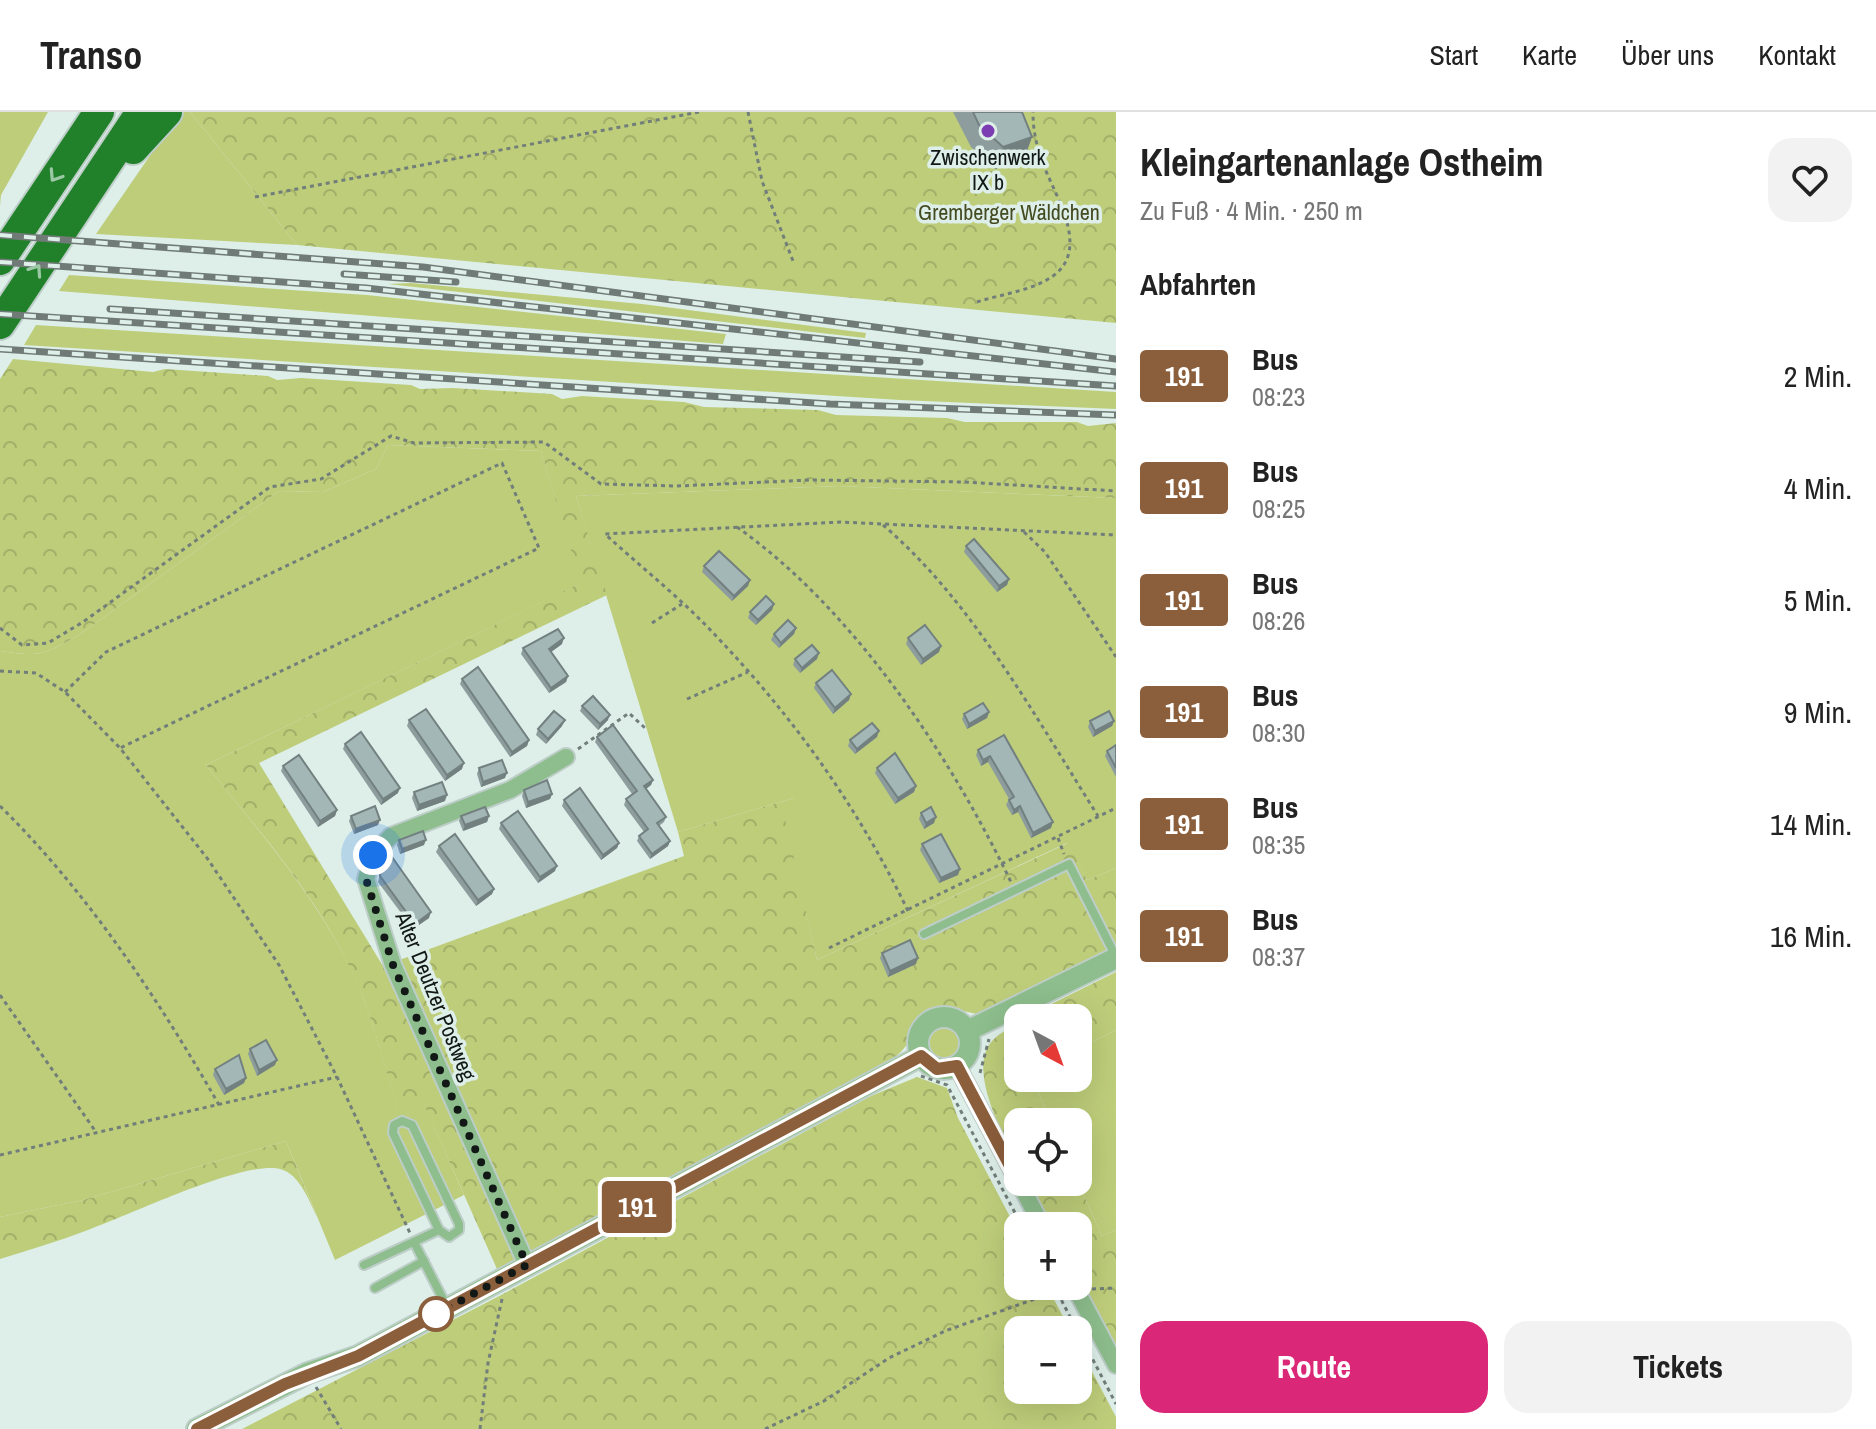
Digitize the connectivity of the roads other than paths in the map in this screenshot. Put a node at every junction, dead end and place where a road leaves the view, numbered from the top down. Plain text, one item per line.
1 (99, 112) edge
2 (141, 112) edge
3 (167, 112) edge
4 (72, 215) junction
5 (0, 260) edge
6 (0, 324) edge
7 (566, 757) road end
8 (924, 934) dead end
9 (1116, 958) edge
10 (967, 1031) junction
11 (921, 1056) junction
12 (957, 1066) junction
13 (1004, 1160) edge
14 (439, 1230) junction
15 (415, 1244) junction
16 (424, 1261) junction
17 (364, 1265) dead end
18 (527, 1265) junction
19 (375, 1288) dead end
20 (1081, 1300) edge
21 (447, 1308) junction
22 (1116, 1365) edge
23 (197, 1429) edge

1 -> 5 highway
2 - 4 highway
3 - 4 highway
6 -> 4 highway
7 - 18 street, Alter Deutzer Postweg
8 - 9 lane
9 - 10 street
10 - 11 street
10 - 12 street
11 - 12 street
11 - 18 street
12 - 13 street
14 - 14 lane
14 - 15 lane
15 - 16 lane
15 - 17 lane
16 - 19 lane
16 - 21 lane
18 - 21 street
20 - 22 street
21 - 23 street

